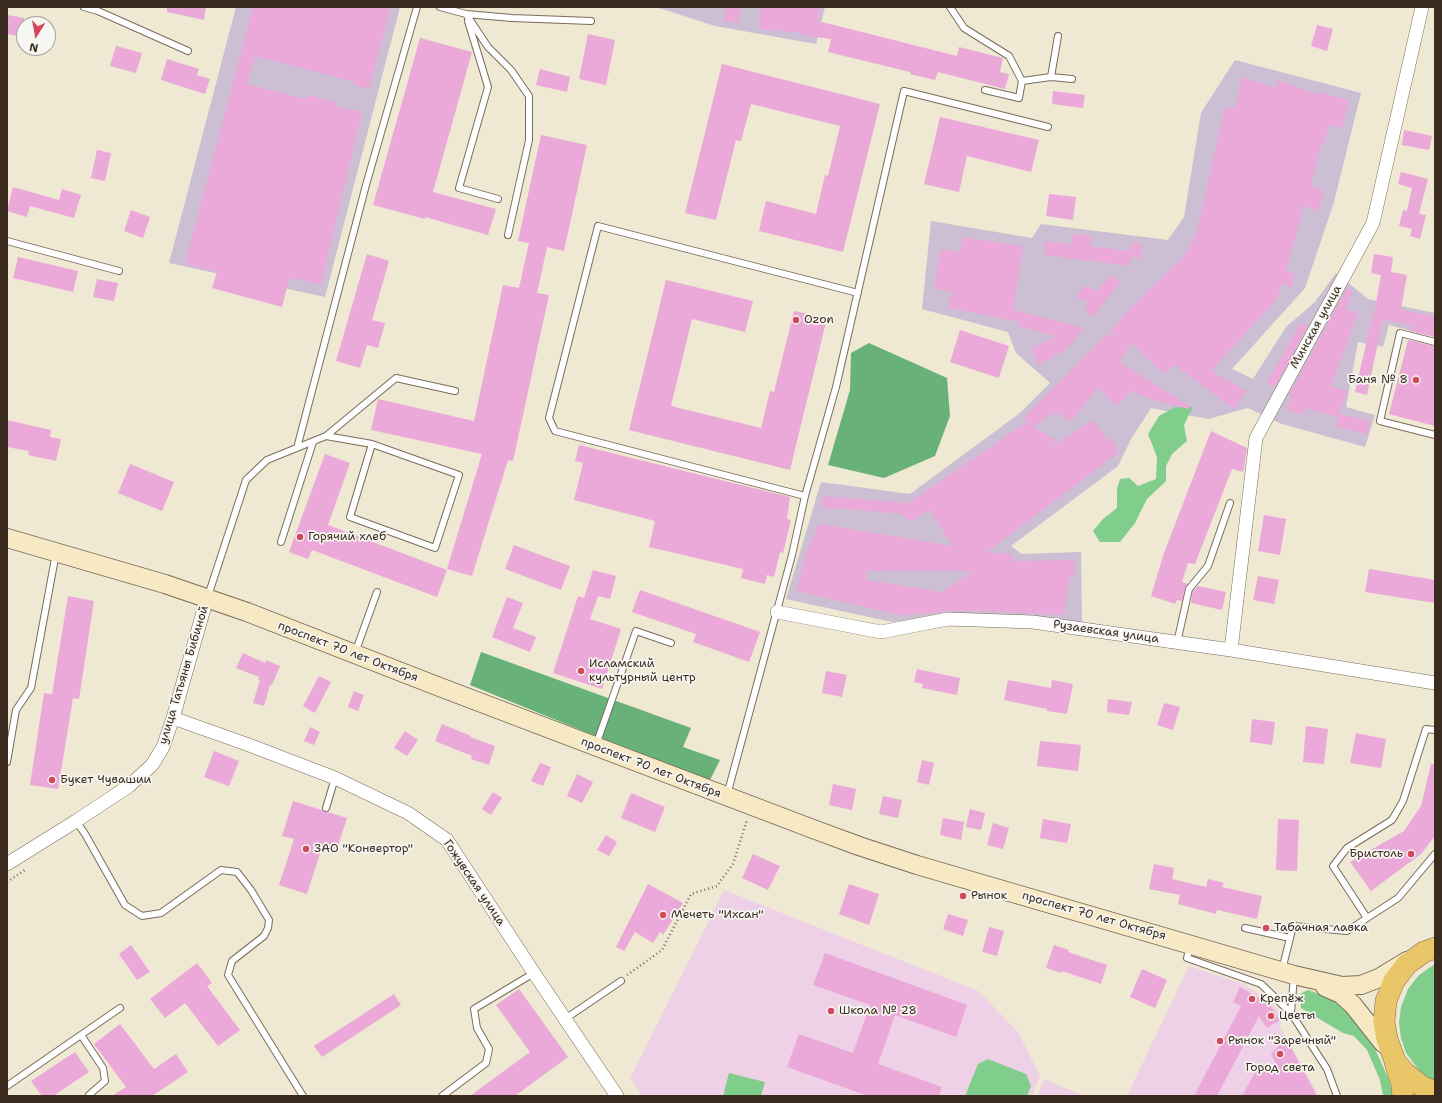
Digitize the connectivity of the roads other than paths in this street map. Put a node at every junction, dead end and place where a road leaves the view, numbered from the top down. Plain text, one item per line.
1 (84, 7) edge
2 (417, 7) edge
3 (440, 7) edge
4 (950, 7) edge
5 (1422, 7) edge
6 (466, 14) junction
7 (591, 21) dead end
8 (1058, 36) dead end
9 (188, 51) dead end
10 (1051, 77) junction
11 (1072, 79) dead end
12 (1022, 81) junction
13 (985, 90) dead end
14 (1048, 127) dead end
15 (498, 199) dead end
16 (508, 235) dead end
17 (7, 241) edge
18 (119, 271) dead end
19 (858, 292) junction
20 (1435, 342) edge
21 (455, 391) dead end
22 (1435, 435) edge
23 (326, 436) junction
24 (313, 442) junction
25 (372, 444) junction
26 (297, 448) junction
27 (805, 496) junction
28 (1230, 503) dead end
29 (7, 538) edge
30 (281, 542) dead end
31 (56, 552) junction
32 (377, 592) dead end
33 (207, 598) junction
34 (777, 612) junction
35 (671, 642) dead end
36 (1177, 642) junction
37 (1230, 650) junction
38 (355, 654) junction
39 (1435, 684) edge
40 (173, 718) junction
41 (1435, 730) edge
42 (595, 746) junction
43 (7, 762) edge
44 (335, 778) junction
45 (727, 796) junction
46 (326, 808) dead end
47 (76, 821) junction
48 (1435, 854) edge
49 (7, 864) edge
50 (1367, 918) junction
51 (1245, 928) dead end
52 (1290, 938) junction
53 (1190, 944) junction
54 (1428, 950) edge
55 (534, 973) junction
56 (1293, 974) junction
57 (621, 982) road end
58 (120, 1008) dead end
59 (1291, 1013) junction
60 (565, 1019) junction
61 (81, 1035) junction
62 (1392, 1054) junction
63 (7, 1086) edge
64 (1435, 1092) edge
65 (89, 1095) dead end
66 (303, 1096) edge
67 (442, 1096) edge
68 (617, 1096) edge
69 (1337, 1096) edge
70 (1403, 1096) edge

1 - 9 lane
2 - 26 lane
3 - 6 lane
4 - 12 lane
5 - 37 street, Минская улица
6 - 7 lane
6 - 15 lane
6 - 16 lane
8 - 10 lane
10 - 11 lane
10 - 12 lane
12 - 13 lane
14 - 19 lane
17 - 18 lane
19 - 27 lane
19 - 27 lane
20 - 22 lane
21 - 23 lane
23 - 24 lane
23 - 25 lane
24 - 26 lane
24 - 30 lane
25 - 25 lane
26 - 33 lane
27 - 34 lane
28 - 36 lane
29 - 31 main road, проспект 70 лет Октября
31 - 33 main road, проспект 70 лет Октября
31 - 43 lane
32 - 38 lane
33 - 38 main road, проспект 70 лет Октября
33 - 40 street, улица Татьяны Бибиной
34 - 36 street, Рузаевская улица
34 - 45 lane
35 - 42 lane
36 - 37 street, Рузаевская улица
37 - 39 street, Рузаевская улица
38 - 42 main road, проспект 70 лет Октября
40 - 44 street, Гожувская улица
40 - 47 street, улица Татьяны Бибиной
41 - 50 lane
42 - 45 main road, проспект 70 лет Октября
44 - 46 lane
44 - 55 street, Гожувская улица
45 - 53 main road, проспект 70 лет Октября
47 - 49 street, улица Татьяны Бибиной
47 - 66 lane
48 - 50 lane
50 - 52 lane
51 - 52 lane
52 - 56 lane
53 - 56 main road, проспект 70 лет Октября
53 - 59 lane
54 - 56 main road, проспект 70 лет Октября
54 - 62 main road
55 - 60 street, Гожувская улица
55 - 67 lane
56 - 59 lane
56 - 62 main road, проспект 70 лет Октября
57 - 60 lane
58 - 61 lane
59 - 69 lane
60 - 68 street, Гожувская улица
61 - 63 lane
61 - 65 lane
62 - 64 main road
62 - 70 main road

